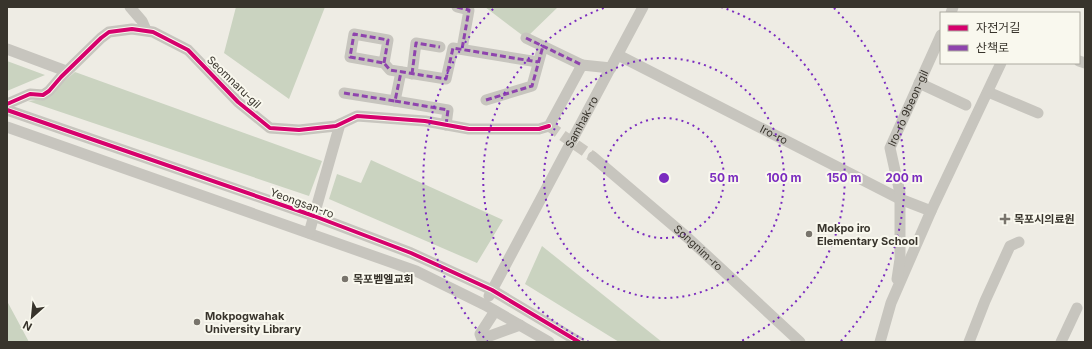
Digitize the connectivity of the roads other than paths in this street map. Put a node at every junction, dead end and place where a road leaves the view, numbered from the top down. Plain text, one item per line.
1 (130, 7) edge
2 (456, 7) edge
3 (643, 7) edge
4 (146, 30) junction
5 (526, 38) dead end
6 (543, 46) junction
7 (440, 47) dead end
8 (938, 48) edge
9 (7, 49) edge
10 (462, 49) junction
11 (618, 55) junction
12 (538, 62) junction
13 (384, 64) dead end
14 (1001, 64) edge
15 (582, 65) junction
16 (610, 68) junction
17 (66, 71) junction
18 (406, 73) junction
19 (919, 83) junction
20 (988, 92) junction
21 (344, 93) dead end
22 (486, 100) dead end
23 (395, 101) junction
24 (7, 104) edge
25 (966, 105) dead end
26 (7, 110) edge
27 (1038, 113) dead end
28 (340, 124) junction
29 (446, 125) junction
30 (7, 127) edge
31 (593, 157) tunnel mouth
32 (900, 198) junction
33 (931, 211) junction
34 (314, 216) junction
35 (309, 232) junction
36 (1019, 242) dead end
37 (492, 290) junction
38 (891, 303) junction
39 (484, 305) junction
40 (1077, 308) dead end
41 (495, 311) junction
42 (520, 325) junction
43 (484, 342) edge
44 (549, 342) edge
45 (579, 342) edge
46 (800, 342) edge
47 (880, 342) edge
48 (969, 342) edge
49 (1061, 342) edge

1 - 4 street
2 - 10 street
3 - 11 street, Samhak-ro
4 - 17 street, Seomnaru-gil
4 - 28 street, Seomnaru-gil
5 - 6 street
6 - 12 street
6 - 15 street
7 - 18 street
8 - 19 street, Iro-ro 9beon-gil
9 - 17 street
10 - 12 street
10 - 18 street
11 - 16 street, Samhak-ro
11 - 32 street, Iro-ro
12 - 22 street
13 - 18 street
14 - 20 street
15 - 16 street
15 - 29 street, Seomnaru-gil
16 - 37 street, Samhak-ro
17 - 24 street, Seomnaru-gil
18 - 23 street
19 - 25 street
19 - 32 street, Iro-ro 9beon-gil
20 - 27 street
20 - 33 street
21 - 23 street
23 - 29 street
26 - 34 street, Yeongsan-ro
28 - 29 street, Seomnaru-gil
28 - 34 street
30 - 35 street
31 - 46 street, Songnim-ro
32 - 33 street, Iro-ro
32 - 38 street, Iro-ro 9beon-gil
33 - 38 street
34 - 35 street
34 - 37 street, Yeongsan-ro
35 - 39 street
36 - 48 street
37 - 39 street
37 - 45 street, Yeongsan-ro
38 - 47 street
39 - 41 street
40 - 49 street
41 - 42 street
41 - 43 street
42 - 43 street
42 - 44 street

